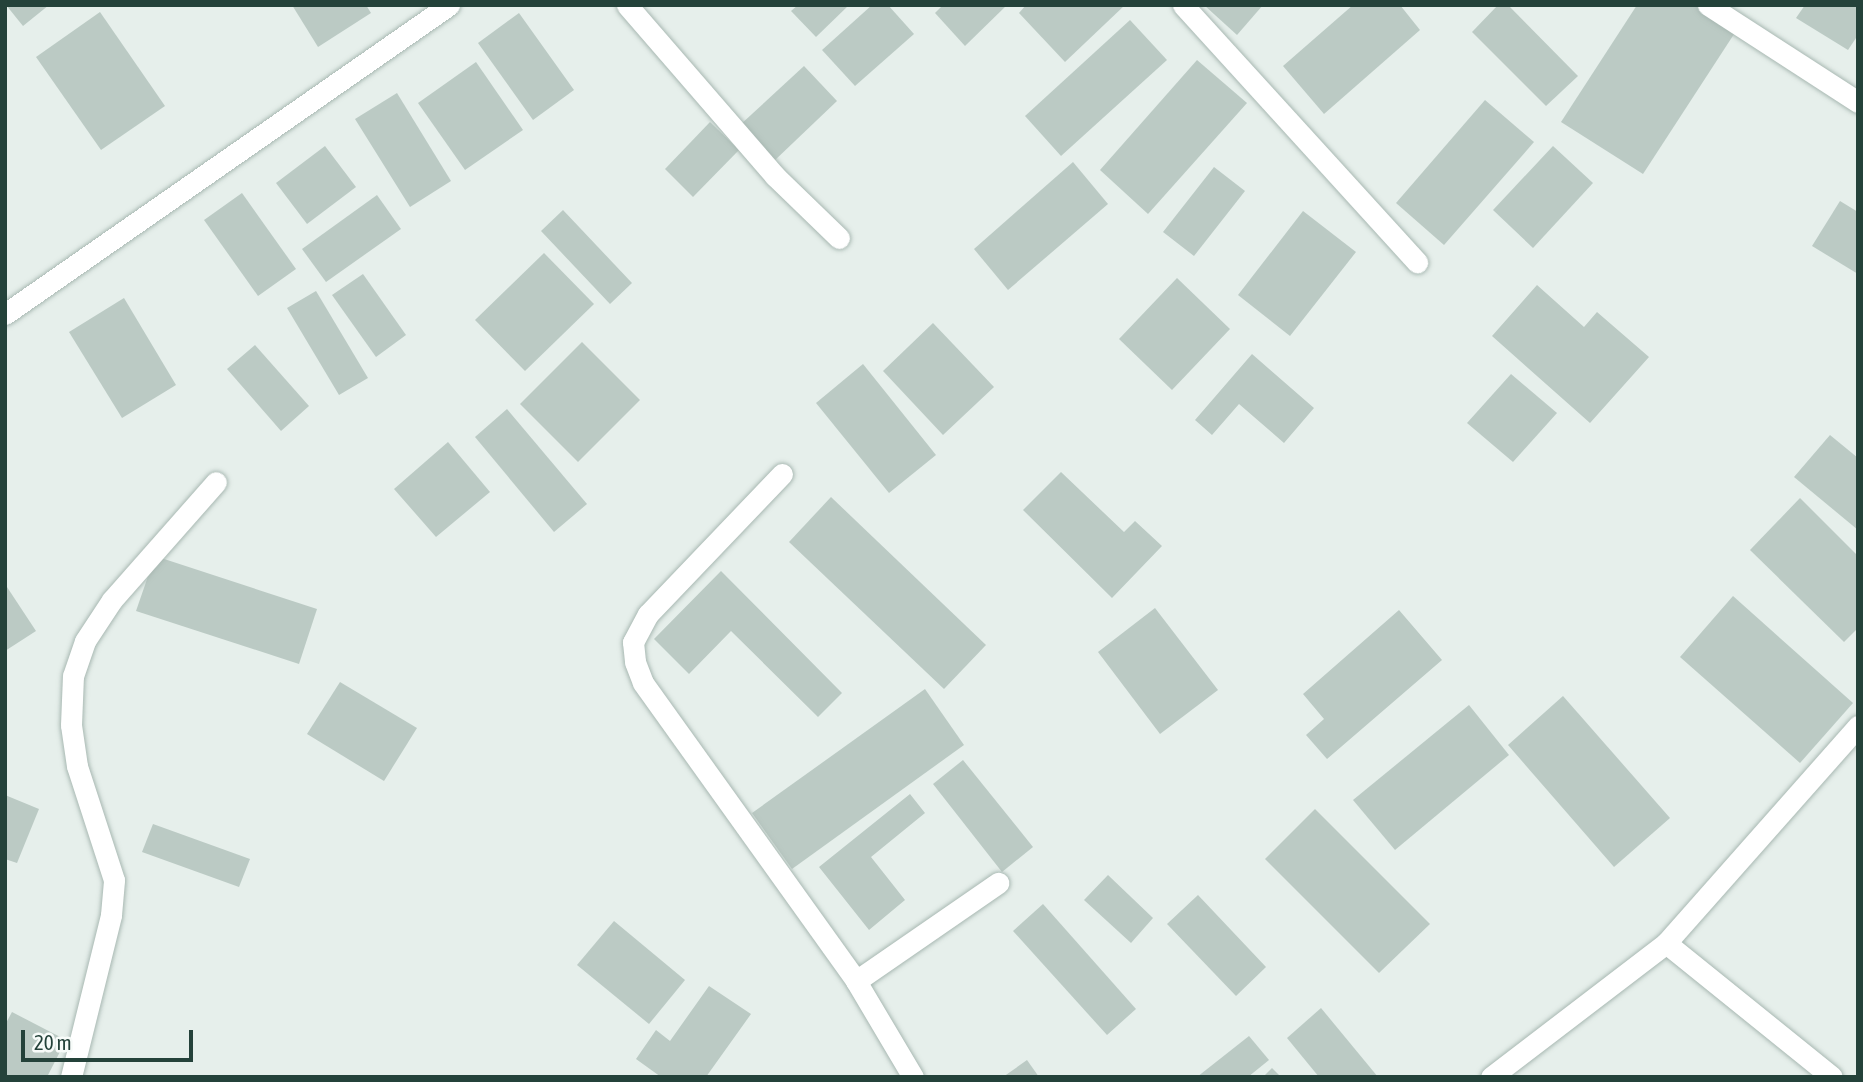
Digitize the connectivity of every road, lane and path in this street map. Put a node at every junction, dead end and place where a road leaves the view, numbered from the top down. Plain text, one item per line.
1 (449, 5) edge
2 (627, 5) edge
3 (1183, 5) edge
4 (1708, 5) edge
5 (1858, 102) edge
6 (839, 238) dead end
7 (1417, 262) dead end
8 (5, 314) edge
9 (782, 474) dead end
10 (216, 482) dead end
11 (1858, 726) edge
12 (998, 883) dead end
13 (1666, 943) junction
14 (856, 981) junction
15 (71, 1077) edge
16 (913, 1077) edge
17 (1491, 1077) edge
18 (1832, 1077) edge

1 - 8 street
2 - 6 street
3 - 7 street
4 - 5 street
9 - 14 street
10 - 15 street
11 - 13 street
12 - 14 street
13 - 17 street
13 - 18 street
14 - 16 street

